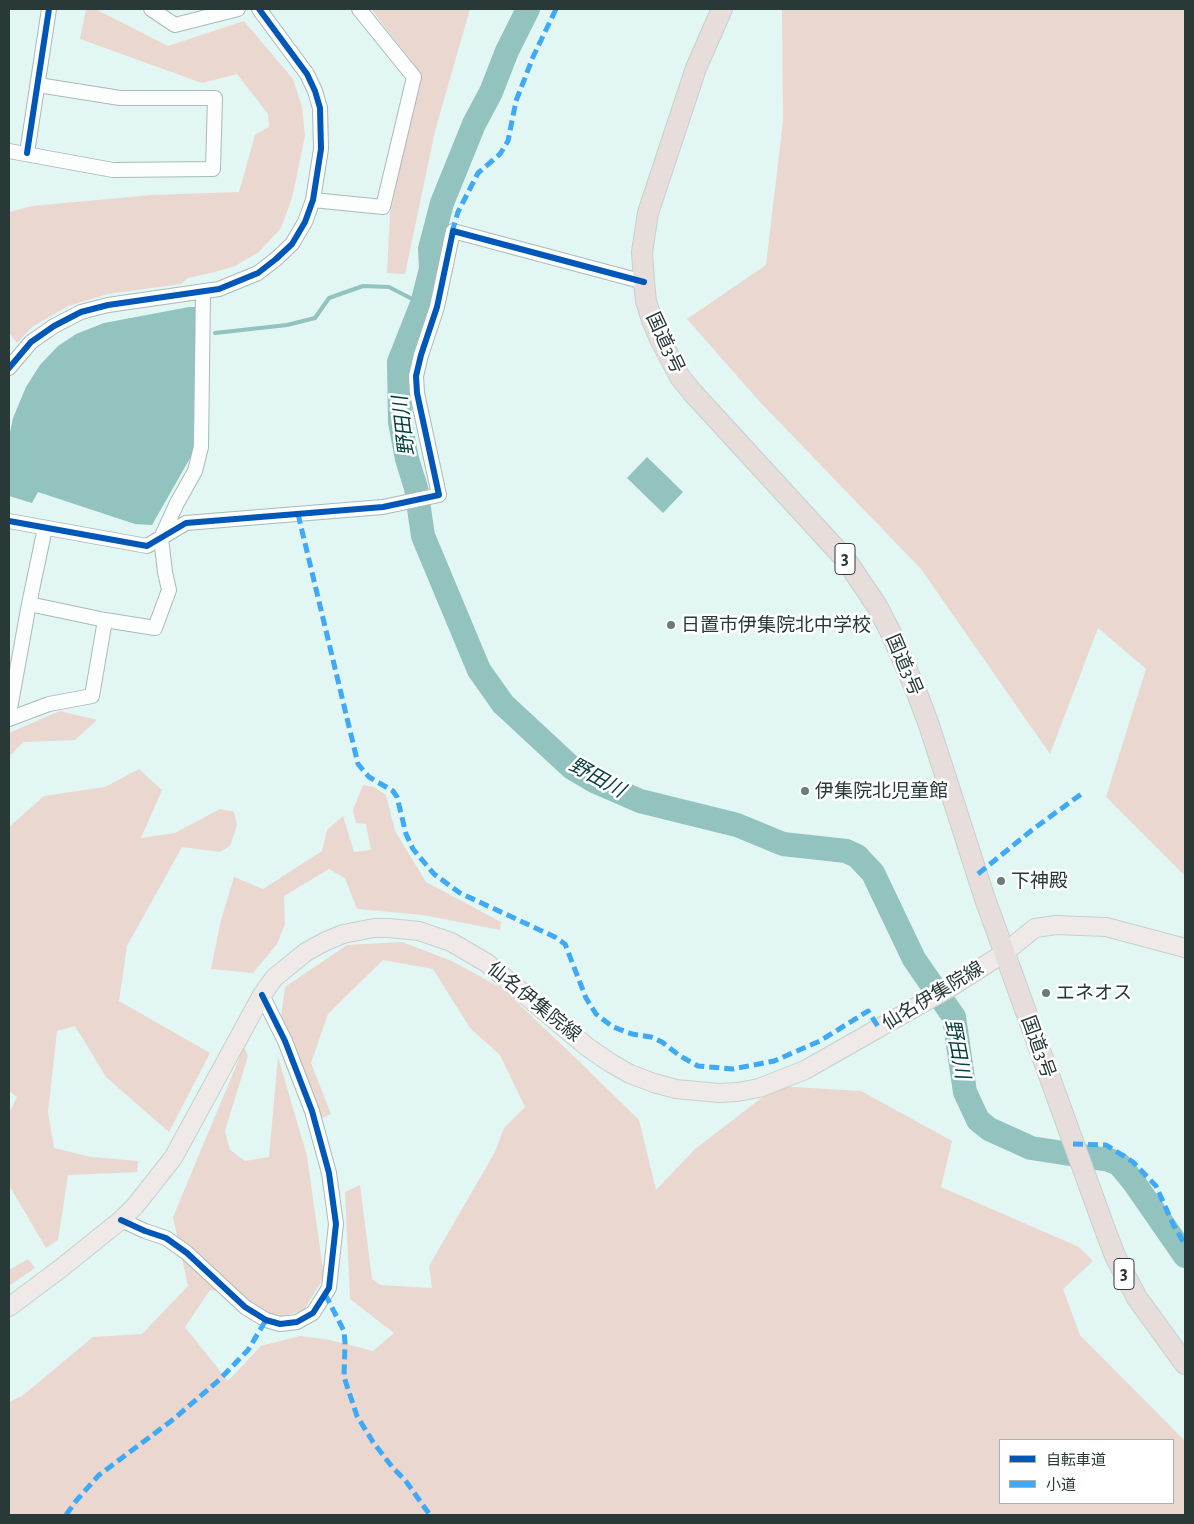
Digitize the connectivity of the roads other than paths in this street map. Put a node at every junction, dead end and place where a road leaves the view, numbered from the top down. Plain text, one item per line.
1 (49, 9) edge
2 (151, 9) edge
3 (238, 9) edge
4 (259, 9) edge
5 (360, 9) edge
6 (722, 9) edge
7 (38, 85) junction
8 (9, 151) edge
9 (27, 153) junction
10 (313, 200) junction
11 (644, 282) junction
12 (203, 292) junction
13 (9, 368) edge
14 (9, 521) edge
15 (45, 528) junction
16 (161, 538) junction
17 (29, 604) junction
18 (106, 620) junction
19 (9, 714) edge
20 (9, 720) edge
21 (1185, 948) edge
22 (1004, 953) junction
23 (262, 995) junction
24 (121, 1220) junction
25 (9, 1307) edge
26 (1185, 1364) edge

1 - 7 street
2 - 3 street
4 - 10 street
5 - 10 street
6 - 11 highway, 国道3号 / 3
7 - 9 street
7 - 9 street
8 - 9 street
10 - 12 street
11 - 16 street
11 - 22 highway, 国道3号 / 3
12 - 13 street
12 - 16 street
14 - 15 street
15 - 16 street
15 - 17 street
16 - 18 street
17 - 18 street
17 - 19 street
18 - 20 street
21 - 22 main road, 仙名伊集院線
22 - 23 main road, 仙名伊集院線
22 - 26 highway, 国道3号 / 3
23 - 24 main road, 仙名伊集院線
23 - 24 street
24 - 25 main road, 仙名伊集院線

